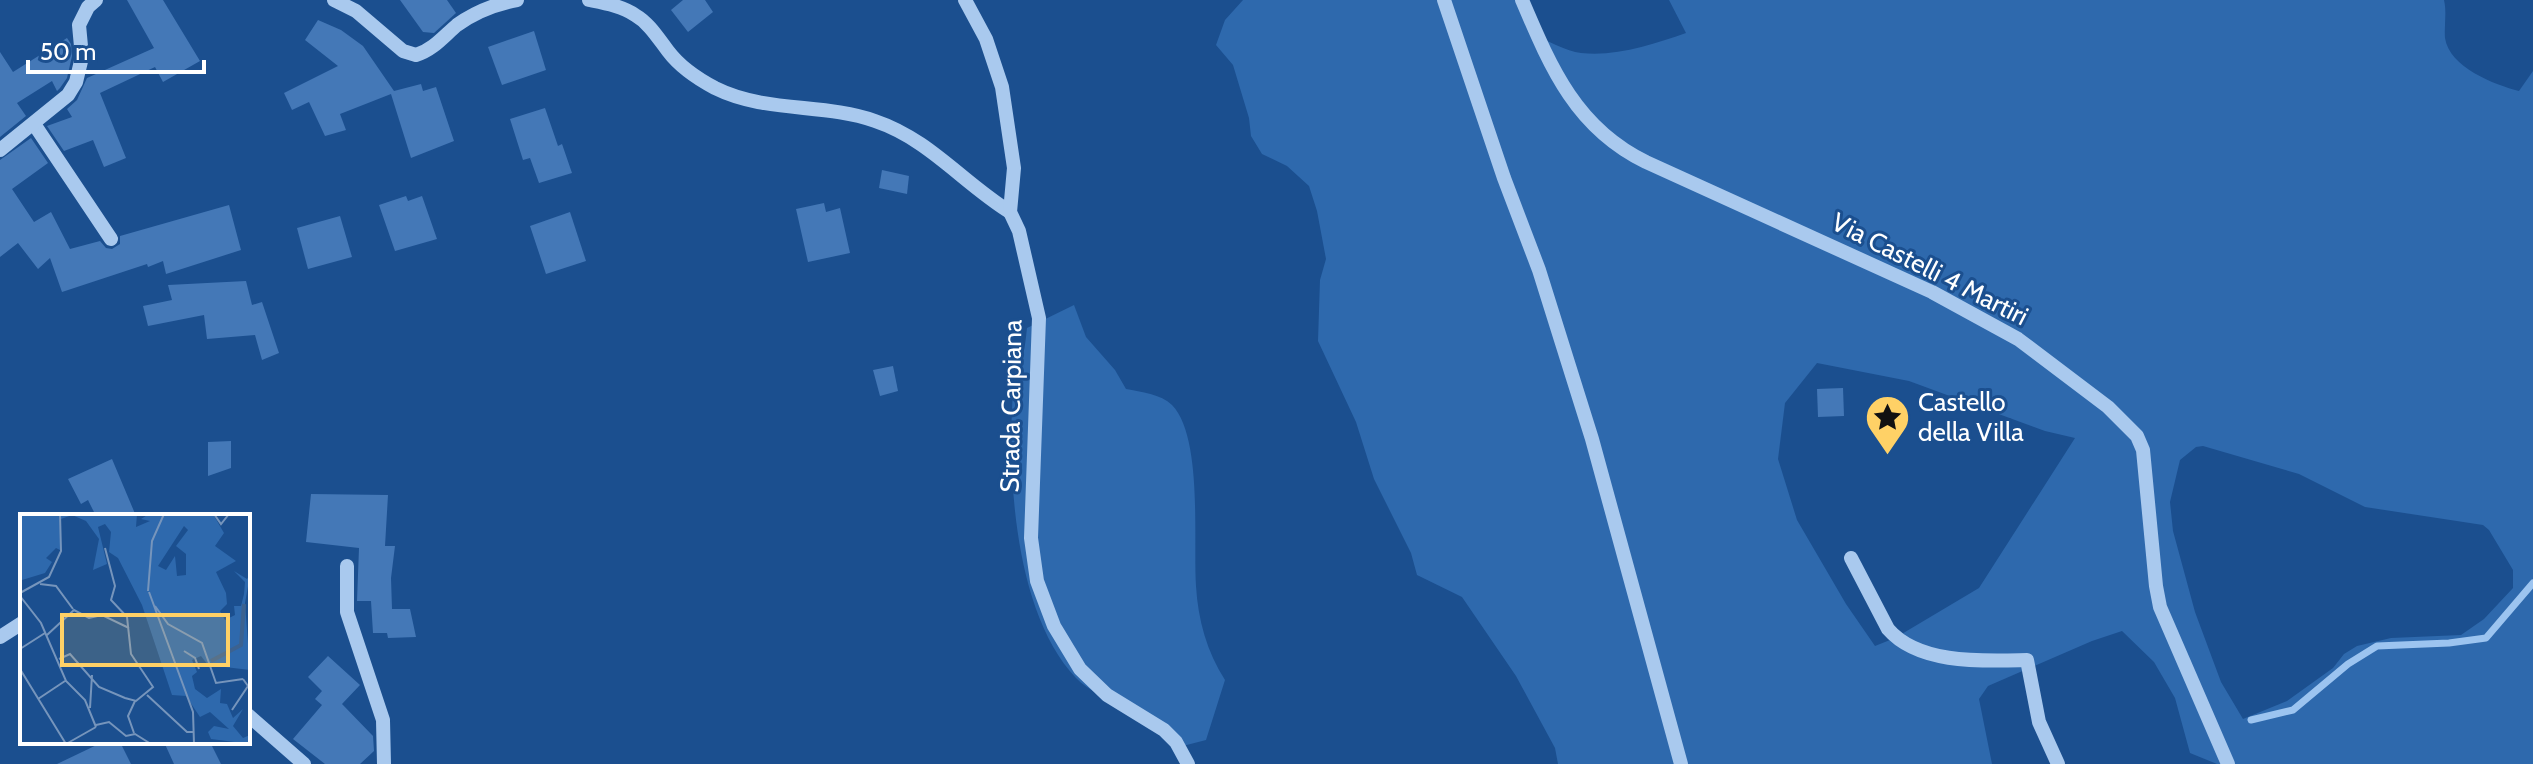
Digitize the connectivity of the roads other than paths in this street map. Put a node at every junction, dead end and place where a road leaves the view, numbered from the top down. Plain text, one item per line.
1 (96, 0) edge
2 (334, 0) edge
3 (517, 0) edge
4 (589, 0) edge
5 (965, 0) edge
6 (1444, 0) edge
7 (1522, 0) edge
8 (34, 124) junction
9 (0, 150) edge
10 (1010, 212) junction
11 (111, 239) dead end
12 (1851, 558) dead end
13 (347, 566) dead end
14 (20, 624) edge
15 (0, 637) edge
16 (250, 717) edge
17 (304, 764) edge
18 (384, 764) edge
19 (1188, 764) edge
20 (1681, 764) edge
21 (2058, 764) edge
22 (2228, 764) edge

1 - 8 street
2 - 3 street
4 - 10 street
5 - 10 street, Strada Carpiana
6 - 20 street
7 - 22 street, Via Castelli 4 Martiri
8 - 9 street
8 - 11 street
10 - 19 street, Strada Carpiana
12 - 21 street
13 - 18 street
14 - 15 street
16 - 17 street

